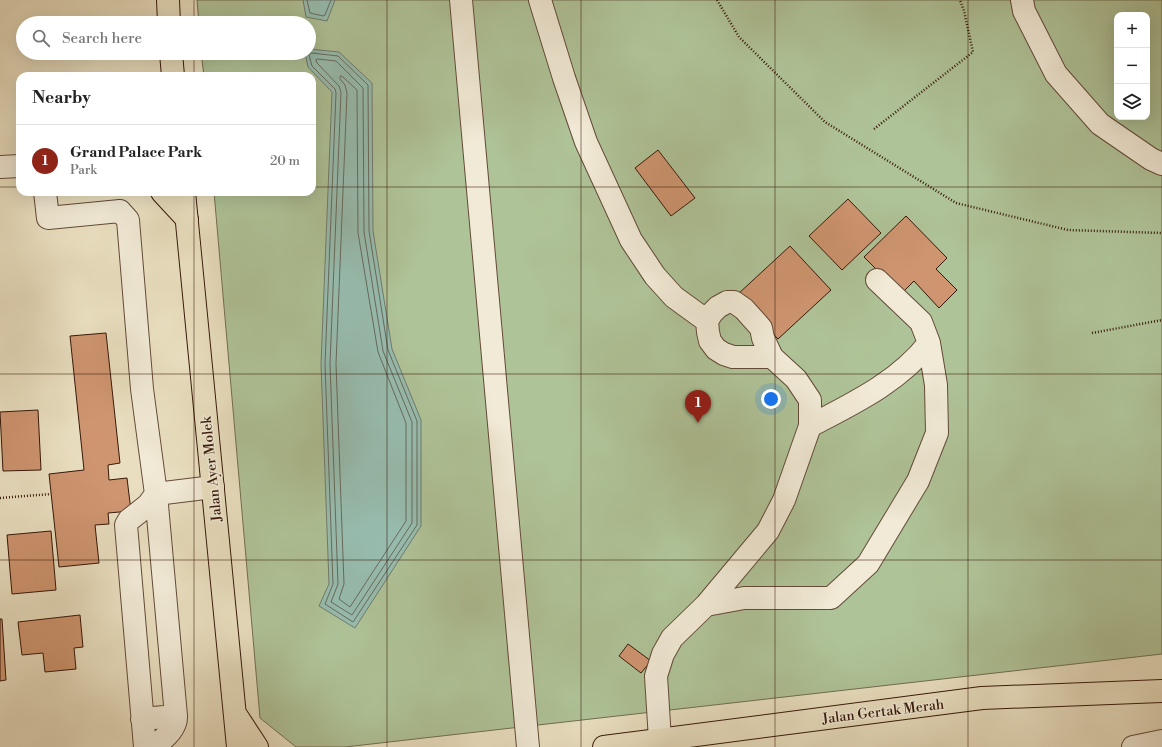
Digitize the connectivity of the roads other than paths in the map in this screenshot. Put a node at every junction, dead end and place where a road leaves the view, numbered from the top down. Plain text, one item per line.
1 (168, 0) edge
2 (461, 0) edge
3 (540, 0) edge
4 (1022, 0) edge
5 (169, 16) edge
6 (172, 60) edge
7 (173, 72) edge
8 (1162, 164) edge
9 (16, 166) edge
10 (0, 167) edge
11 (45, 196) edge
12 (166, 196) edge
13 (184, 196) edge
14 (187, 219) junction
15 (877, 280) dead end
16 (707, 321) junction
17 (929, 343) junction
18 (772, 357) junction
19 (810, 426) junction
20 (213, 487) junction
21 (156, 494) junction
22 (706, 605) junction
23 (1162, 691) edge
24 (235, 712) junction
25 (176, 716) junction
26 (142, 719) junction
27 (660, 740) junction
28 (1162, 741) edge
29 (145, 747) edge
30 (154, 747) edge
31 (222, 747) edge
32 (238, 747) edge
33 (257, 747) edge
34 (528, 747) edge
35 (604, 747) edge
36 (1133, 747) edge

1 - 5 main road
2 - 34 street
3 - 16 street
4 - 8 street
6 - 7 main road
9 - 10 street
11 - 21 street
12 - 14 main road
13 - 14 main road, Jalan Ayer Molek
14 - 20 main road, Jalan Ayer Molek
15 - 17 street
16 - 18 street
16 - 18 street
17 - 19 street
17 - 22 street
18 - 19 street
19 - 22 street
20 - 21 street
20 - 24 main road, Jalan Ayer Molek
21 - 25 street
21 - 26 street
22 - 27 street
23 - 27 main road, Jalan Gertak Merah
24 - 31 main road
24 - 32 main road, Jalan Ayer Molek
24 - 33 main road
25 - 26 street
25 - 30 street
26 - 29 street
27 - 35 main road, Jalan Gertak Merah
28 - 36 street

